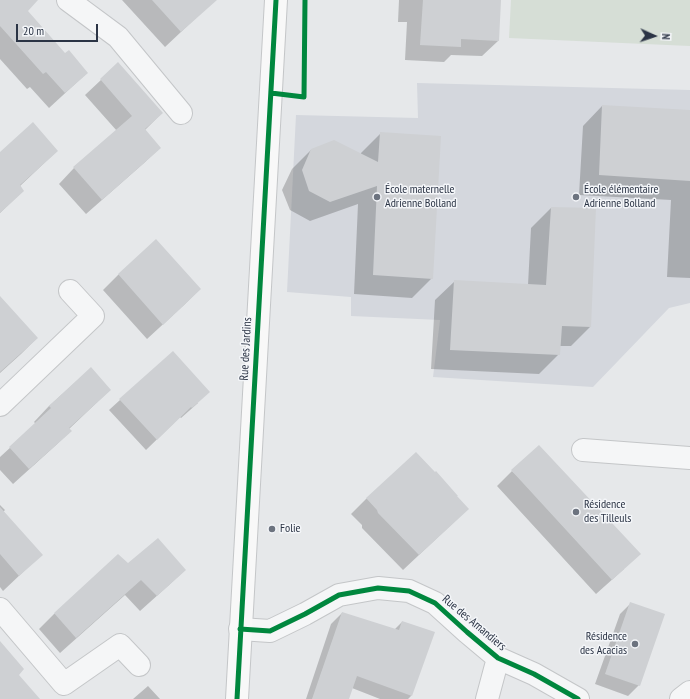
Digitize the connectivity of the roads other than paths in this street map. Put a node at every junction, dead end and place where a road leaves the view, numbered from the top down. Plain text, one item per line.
1 (68, 0) edge
2 (276, 0) edge
3 (181, 113) dead end
4 (70, 291) dead end
5 (0, 405) edge
6 (583, 450) dead end
7 (690, 458) edge
8 (0, 609) edge
9 (240, 629) junction
10 (498, 658) junction
11 (139, 665) dead end
12 (690, 692) edge
13 (237, 699) edge
14 (487, 699) edge
15 (578, 699) edge
16 (681, 699) edge

1 - 3 street
2 - 9 street, Rue des Jardins
4 - 5 street
6 - 7 street
8 - 11 street
9 - 10 street, Rue des Amandiers
9 - 13 street, Rue des Jardins
10 - 14 street
10 - 15 street, Rue des Amandiers
12 - 16 street

